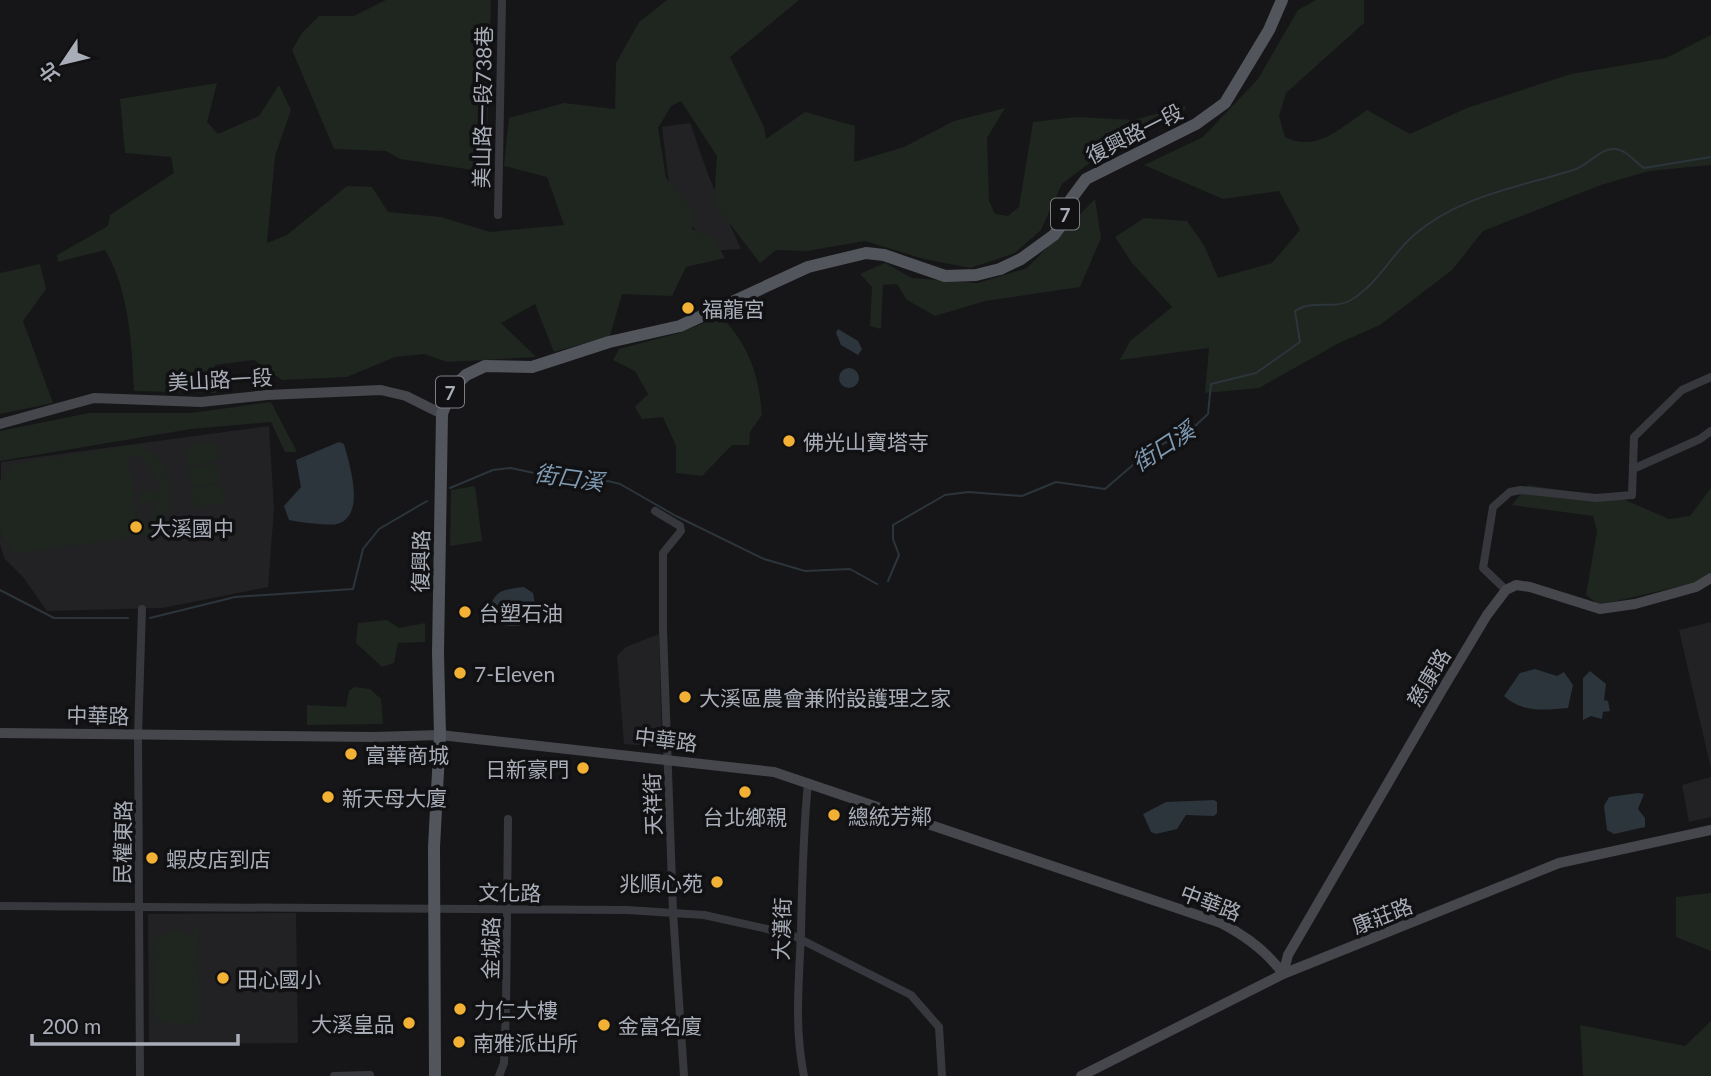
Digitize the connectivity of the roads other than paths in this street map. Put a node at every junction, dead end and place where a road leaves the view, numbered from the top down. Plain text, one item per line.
1 (502, 0) edge
2 (1282, 0) edge
3 (498, 215) dead end
4 (775, 283) joint
5 (1711, 377) edge
6 (442, 414) junction
7 (0, 424) edge
8 (1711, 431) edge
9 (1633, 469) junction
10 (654, 511) dead end
11 (1711, 578) edge
12 (1506, 590) junction
13 (142, 609) dead end
14 (0, 733) edge
15 (138, 735) junction
16 (440, 735) junction
17 (668, 758) junction
18 (808, 783) junction
19 (508, 819) dead end
20 (1711, 830) edge
21 (138, 905) junction
22 (0, 906) edge
23 (435, 908) junction
24 (508, 910) junction
25 (673, 912) junction
26 (800, 940) junction
27 (1283, 974) junction
28 (370, 1075) edge
29 (140, 1076) edge
30 (334, 1076) edge
31 (435, 1076) edge
32 (499, 1076) edge
33 (684, 1076) edge
34 (804, 1076) edge
35 (942, 1076) edge
36 (1081, 1076) edge

1 - 3 street, 美山路一段738巷
2 - 4 main road, 復興路一段 / 7
4 - 6 main road, 復興路 / 7
5 - 9 street
6 - 7 street, 美山路一段
6 - 16 main road, 復興路 / 7
8 - 9 street
9 - 12 street
10 - 17 street, 天祥街
11 - 12 street
12 - 27 street, 慈康路
13 - 15 street, 民權東路
14 - 15 street, 中華路
15 - 16 street, 中華路
15 - 21 street, 民權東路
16 - 17 street, 中華路
16 - 23 main road, 復興路 / 7
17 - 18 street, 中華路
17 - 25 street, 天祥街
18 - 26 street, 大漢街
18 - 27 street, 中華路
19 - 24 street, 金城路
20 - 27 street, 康莊路
21 - 22 street, 文化路
21 - 23 street, 文化路
21 - 29 street, 民權東路
23 - 24 street, 文化路
23 - 31 main road, 復興路 / 7
24 - 25 street, 文化路
24 - 32 street, 金城路
25 - 26 street, 文化路
25 - 33 street, 天祥街
26 - 34 street, 大漢街
26 - 35 street, 文化路
27 - 36 street, 康莊路
28 - 30 street

